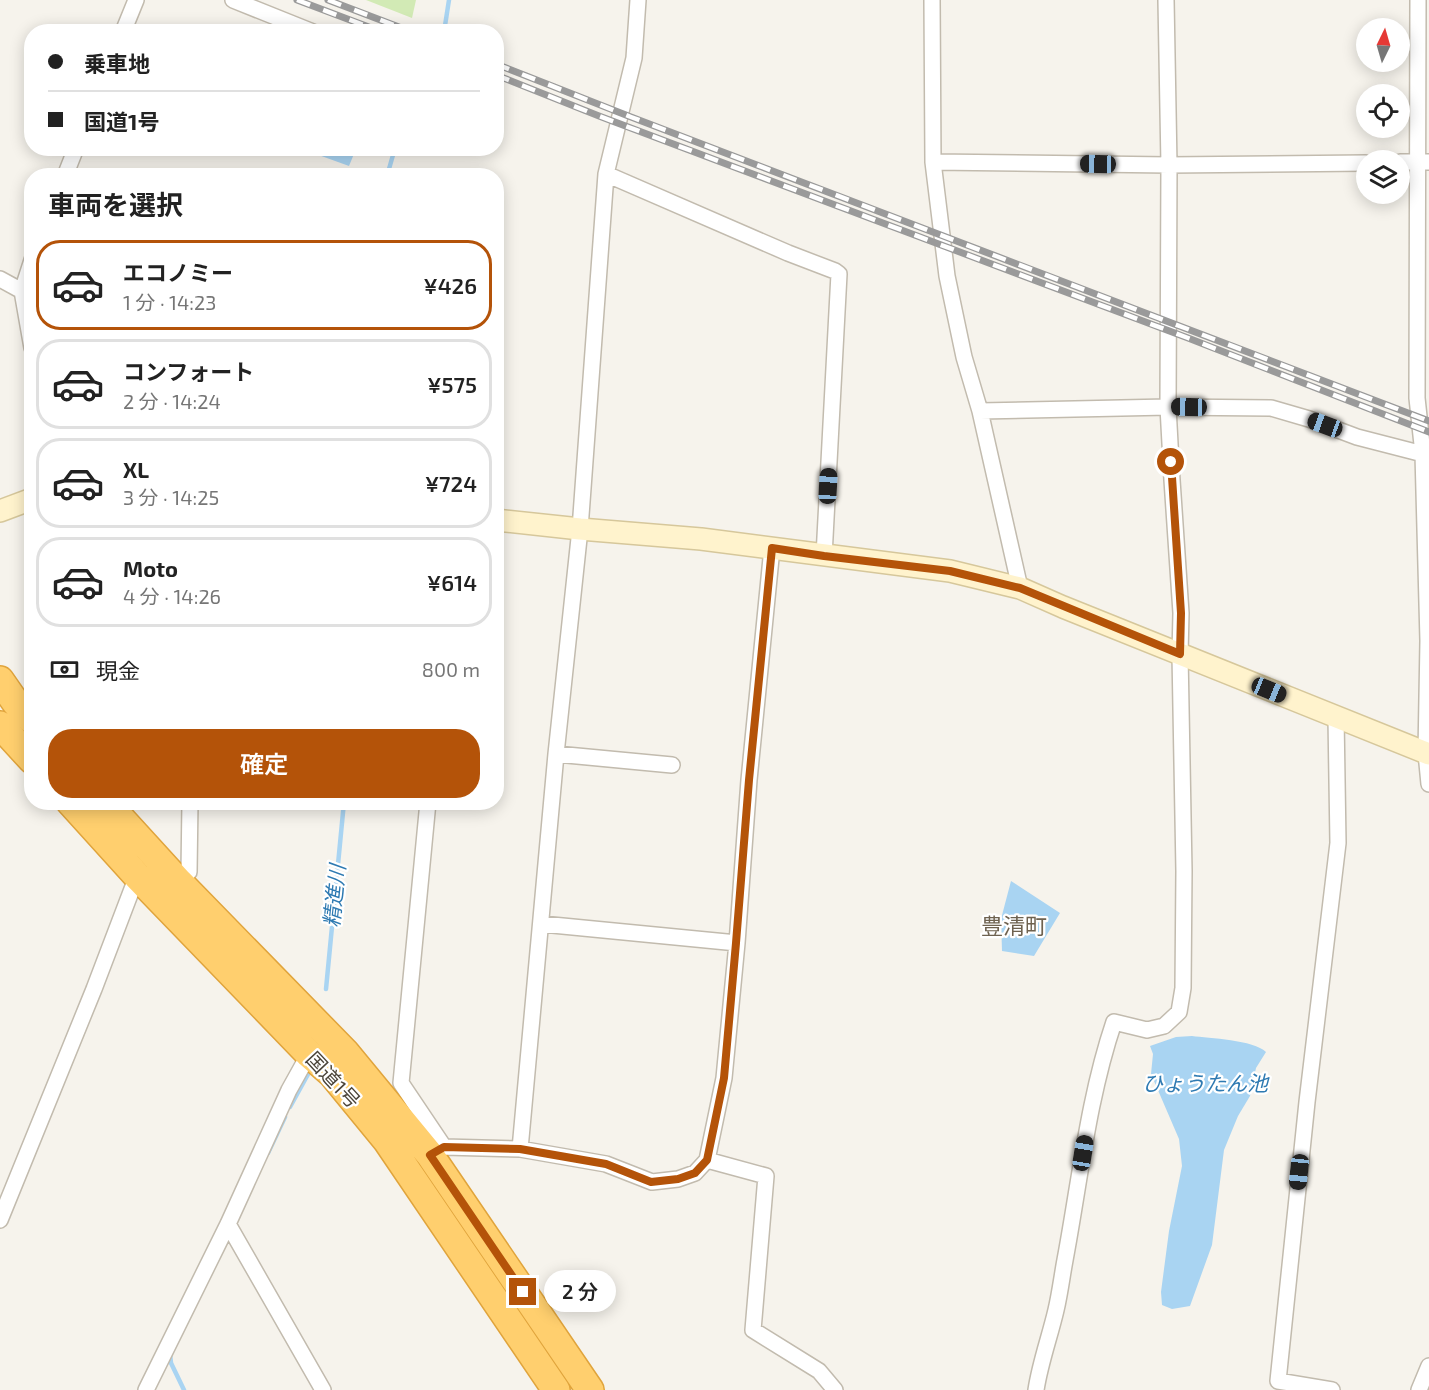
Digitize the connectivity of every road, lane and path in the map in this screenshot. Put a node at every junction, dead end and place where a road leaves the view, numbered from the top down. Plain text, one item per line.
1 (136, 0) edge
2 (233, 0) edge
3 (638, 0) edge
4 (932, 0) edge
5 (1166, 0) edge
6 (1418, 0) edge
7 (126, 24) edge
8 (293, 24) edge
9 (933, 162) junction
10 (1424, 162) edge
11 (1356, 163) edge
12 (1169, 165) junction
13 (606, 174) junction
14 (0, 279) edge
15 (24, 285) edge
16 (22, 291) junction
17 (24, 302) edge
18 (1423, 398) edge
19 (1168, 407) junction
20 (980, 411) junction
21 (1423, 454) junction
22 (24, 502) edge
23 (0, 511) edge
24 (504, 521) edge
25 (580, 529) junction
26 (772, 548) junction
27 (824, 556) junction
28 (1020, 588) junction
29 (1429, 641) edge
30 (1180, 654) junction
31 (0, 680) edge
32 (24, 712) edge
33 (1335, 717) junction
34 (0, 725) edge
35 (24, 751) edge
36 (556, 754) junction
37 (1427, 754) edge
38 (672, 765) dead end
39 (1429, 784) edge
40 (77, 810) edge
41 (113, 810) edge
42 (190, 810) edge
43 (427, 810) edge
44 (137, 876) junction
45 (179, 882) junction
46 (542, 924) junction
47 (736, 943) junction
48 (309, 1054) junction
49 (520, 1149) junction
50 (437, 1151) junction
51 (707, 1160) junction
52 (0, 1220) edge
53 (228, 1224) junction
54 (1429, 1366) edge
55 (146, 1390) edge
56 (323, 1390) edge
57 (556, 1390) edge
58 (590, 1390) edge
59 (835, 1390) edge
60 (1036, 1390) edge
61 (1332, 1390) edge
62 (1419, 1390) edge

1 - 7 street
2 - 8 street
3 - 13 street
4 - 9 street
5 - 12 street
6 - 10 street
9 - 12 street
9 - 20 street
10 - 18 street
11 - 12 street
12 - 19 street
13 - 25 street
13 - 27 street
14 - 16 street
15 - 16 street
16 - 17 street
18 - 21 street
19 - 20 street
19 - 21 street
19 - 30 street
20 - 28 street
21 - 29 street
22 - 23 street
24 - 25 street
25 - 26 street
25 - 36 street
26 - 27 street
26 - 47 street
27 - 28 street
28 - 30 street
29 - 37 street
30 - 33 street
30 - 60 street
31 - 32 highway
33 - 37 street
33 - 61 street
34 - 35 highway
36 - 38 street
36 - 46 street
37 - 39 street
40 - 44 highway, 国道1号
41 - 45 highway, 国道1号
42 - 45 street
43 - 50 street
44 - 48 highway, 国道1号
44 - 52 street
45 - 50 highway, 国道1号
46 - 47 street
46 - 49 street
47 - 51 street
48 - 53 street
48 - 57 highway, 国道1号
49 - 50 street
49 - 51 street
50 - 58 highway, 国道1号
51 - 59 street
53 - 55 street
53 - 56 street
54 - 62 street

